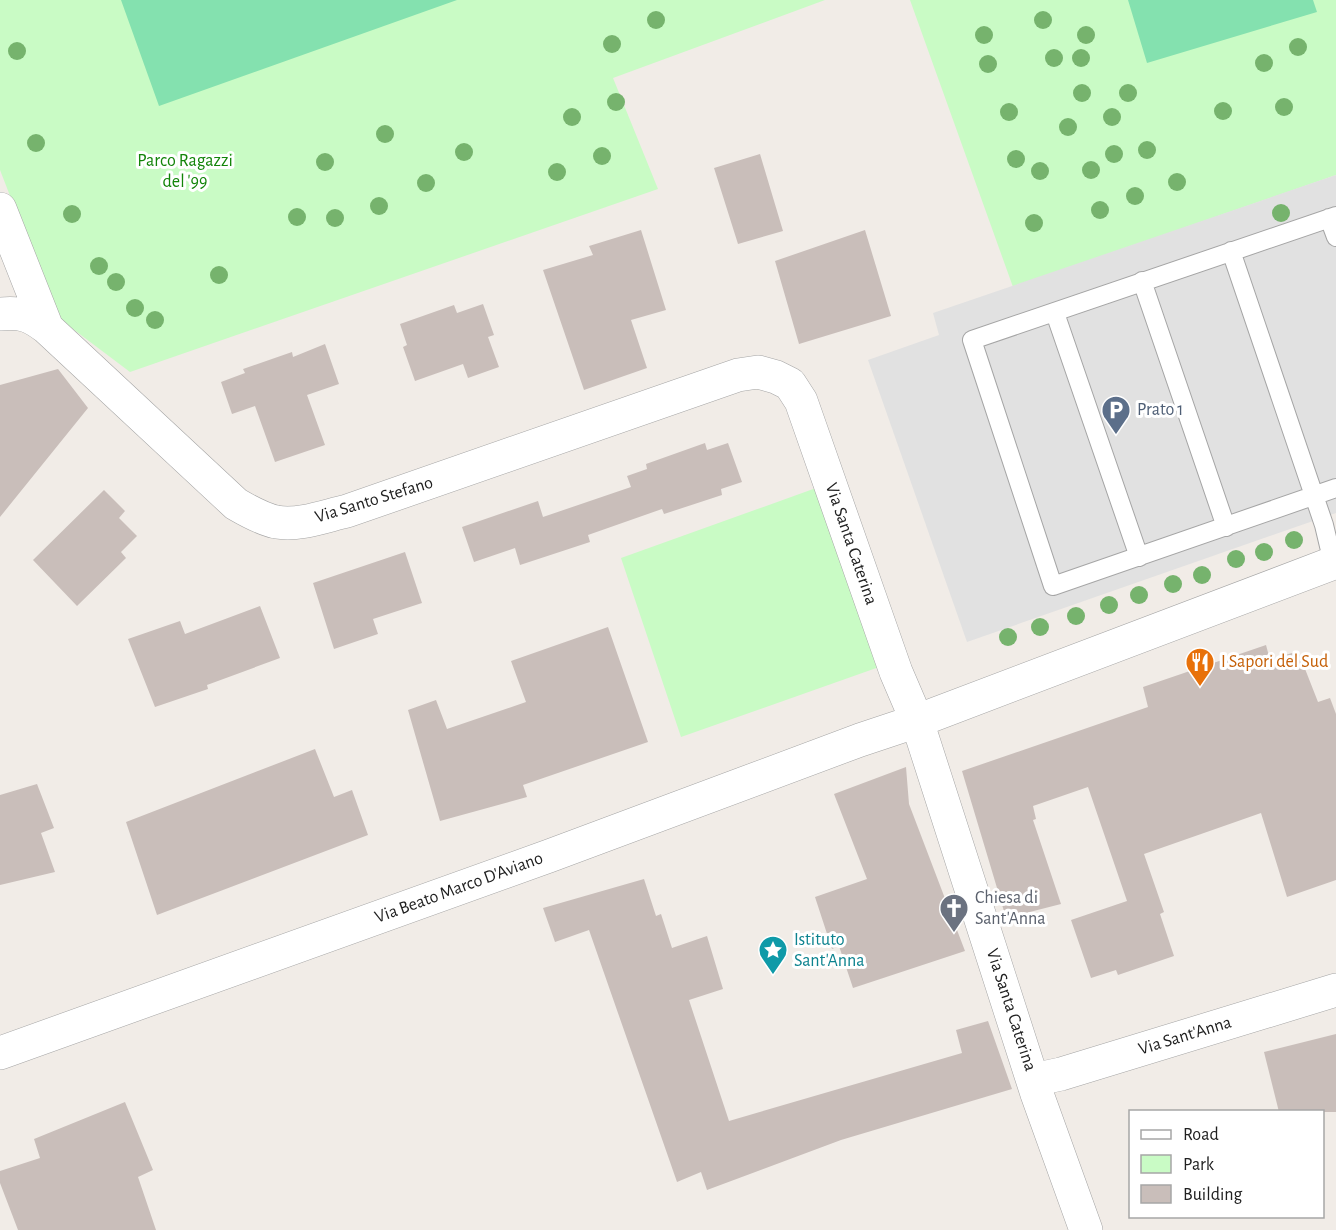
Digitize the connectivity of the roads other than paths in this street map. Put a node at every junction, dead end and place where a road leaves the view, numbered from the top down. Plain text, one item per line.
1 (0, 209) edge
2 (1333, 217) edge
3 (1336, 237) edge
4 (1231, 250) junction
5 (1142, 281) junction
6 (1055, 313) junction
7 (0, 314) edge
8 (47, 328) junction
9 (776, 377) joint
10 (1336, 488) edge
11 (1314, 495) junction
12 (1226, 527) junction
13 (1139, 557) junction
14 (1334, 563) edge
15 (916, 721) junction
16 (1336, 990) edge
17 (0, 1053) edge
18 (1033, 1080) junction
19 (1086, 1230) edge

1 - 8 street, Via Santo Stefano
2 - 3 lane
2 - 4 lane
4 - 5 lane
4 - 11 lane
5 - 6 lane
5 - 12 lane
6 - 13 lane
6 - 13 lane
7 - 8 street
8 - 9 street, Via Santo Stefano
9 - 15 street, Via Santa Caterina
10 - 11 lane
11 - 12 lane
11 - 14 lane
12 - 13 lane
14 - 15 street
15 - 17 street, Via Beato Marco D'Aviano
15 - 18 street, Via Santa Caterina
16 - 18 street, Via Sant'Anna
18 - 19 street, Via Santa Caterina

